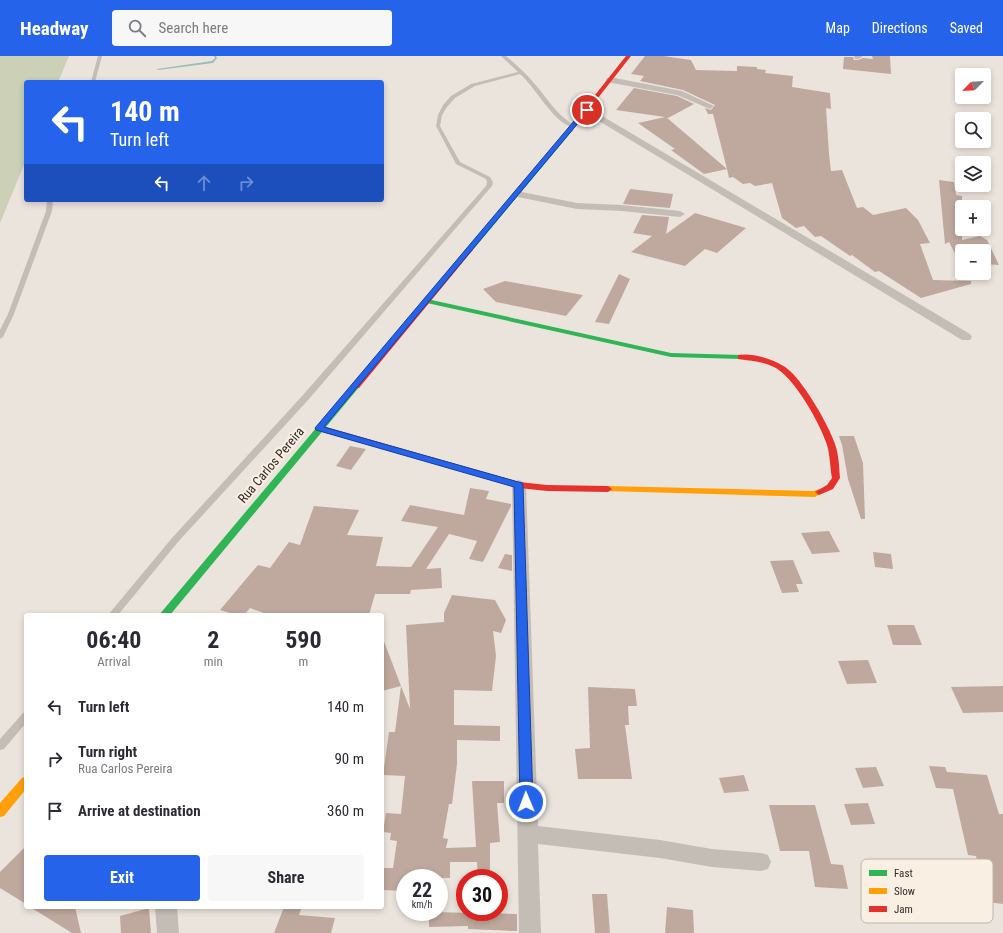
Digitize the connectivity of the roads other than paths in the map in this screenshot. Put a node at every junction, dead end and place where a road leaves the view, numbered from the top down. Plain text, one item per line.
1 (100, 56) edge
2 (503, 56) edge
3 (629, 56) edge
4 (521, 72) junction
5 (94, 80) edge
6 (610, 80) junction
7 (710, 106) dead end
8 (587, 110) junction
9 (572, 126) junction
10 (517, 194) junction
11 (50, 202) edge
12 (680, 214) dead end
13 (427, 301) junction
14 (0, 337) edge
15 (966, 337) dead end
16 (319, 428) junction
17 (519, 485) junction
18 (115, 613) edge
19 (166, 613) edge
20 (24, 718) edge
21 (0, 746) edge
22 (24, 783) edge
23 (0, 812) edge
24 (527, 834) junction
25 (761, 862) dead end
26 (166, 909) edge
27 (168, 933) edge
28 (530, 933) edge

1 - 5 lane
2 - 4 lane
3 - 6 main road, Rua Carlos Pereira
4 - 9 lane
4 - 18 lane
6 - 7 street
6 - 8 main road, Rua Carlos Pereira
8 - 9 main road, Rua Carlos Pereira
8 - 15 street
9 - 10 main road, Rua Carlos Pereira
10 - 12 street
10 - 13 main road, Rua Carlos Pereira
11 - 14 lane
13 - 16 main road, Rua Carlos Pereira
13 - 17 main road
16 - 17 main road
16 - 19 main road, Rua Carlos Pereira
17 - 24 street
20 - 21 lane
22 - 23 main road
24 - 25 street
24 - 28 street
26 - 27 street

